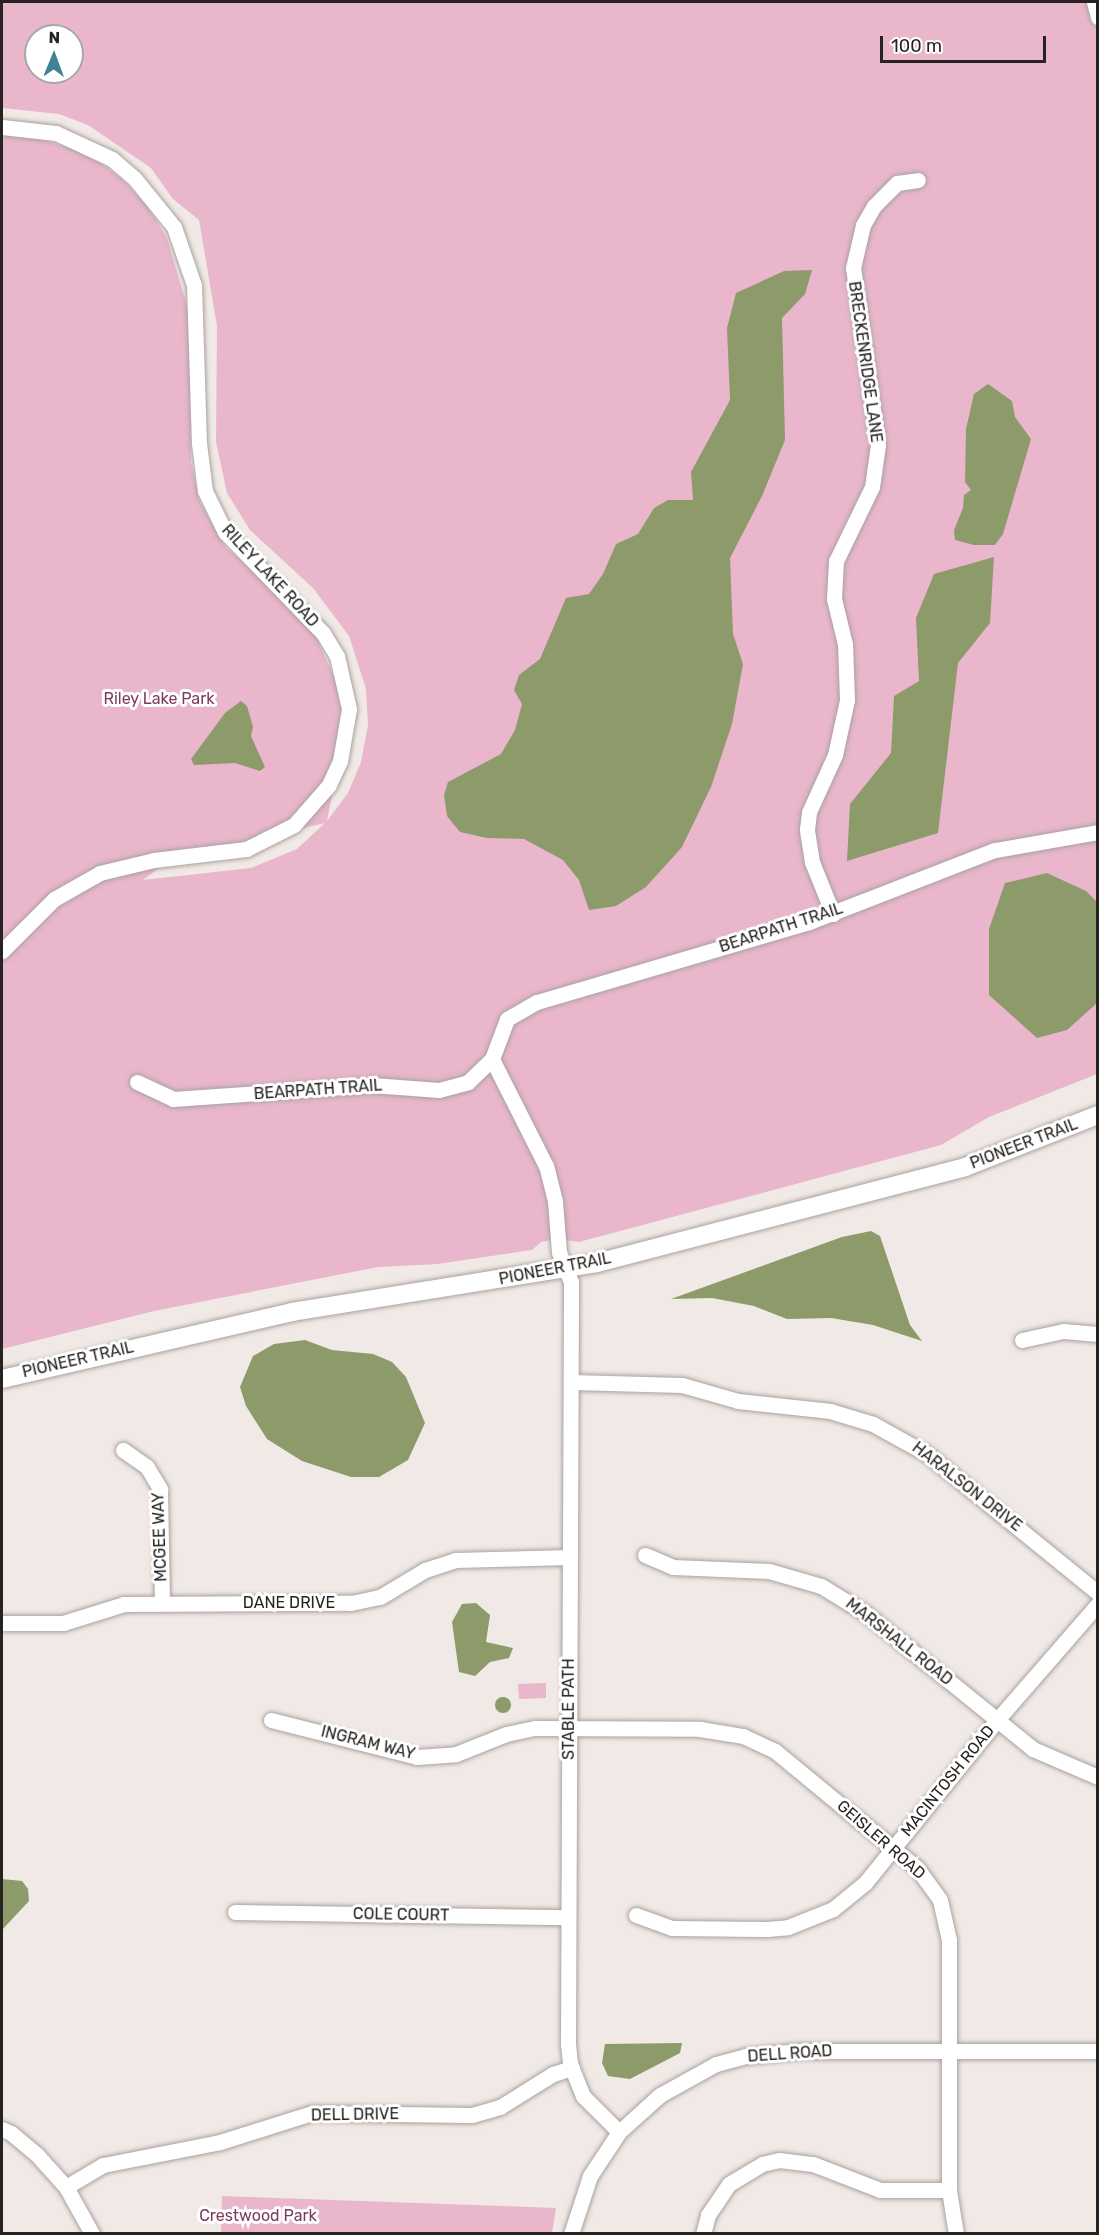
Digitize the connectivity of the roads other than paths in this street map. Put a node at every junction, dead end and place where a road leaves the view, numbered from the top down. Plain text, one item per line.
1 (1094, 2) edge
2 (1098, 17) edge
3 (2, 127) edge
4 (918, 180) dead end
5 (1098, 832) edge
6 (833, 914) junction
7 (2, 951) edge
8 (492, 1059) junction
9 (137, 1082) dead end
10 (1098, 1115) edge
11 (566, 1269) junction
12 (1098, 1334) edge
13 (1022, 1340) dead end
14 (2, 1379) edge
15 (572, 1382) junction
16 (123, 1450) dead end
17 (645, 1555) dead end
18 (570, 1557) junction
19 (1098, 1593) edge
20 (162, 1603) junction
21 (1098, 1604) edge
22 (2, 1623) edge
23 (271, 1720) dead end
24 (997, 1720) junction
25 (570, 1729) junction
26 (1098, 1777) edge
27 (894, 1847) junction
28 (235, 1912) dead end
29 (636, 1916) dead end
30 (567, 1917) junction
31 (1098, 2050) edge
32 (950, 2051) junction
33 (572, 2068) junction
34 (2, 2129) edge
35 (619, 2132) junction
36 (66, 2187) junction
37 (949, 2190) junction
38 (92, 2234) edge
39 (571, 2234) edge
40 (703, 2234) edge
41 (956, 2234) edge

1 - 2 street
3 - 7 street, RILEY LAKE ROAD
4 - 6 street, BRECKENRIDGE LANE
5 - 6 street, BEARPATH TRAIL
6 - 8 street, BEARPATH TRAIL
8 - 9 street, BEARPATH TRAIL
8 - 11 street
10 - 11 main road, PIONEER TRAIL
11 - 14 main road, PIONEER TRAIL
11 - 15 street, STABLE PATH
12 - 13 street
15 - 18 street, STABLE PATH
15 - 19 street, HARALSON DRIVE
16 - 20 street, MCGEE WAY
17 - 24 street, MARSHALL ROAD
18 - 20 street, DANE DRIVE
18 - 25 street, STABLE PATH
20 - 22 street, DANE DRIVE
21 - 24 street, MACINTOSH ROAD
23 - 25 street, INGRAM WAY
24 - 26 street, MARSHALL ROAD
24 - 27 street, MACINTOSH ROAD
25 - 27 street, GEISLER ROAD
25 - 30 street, STABLE PATH
27 - 29 street, MACINTOSH ROAD
27 - 32 street, GEISLER ROAD
28 - 30 street, COLE COURT
30 - 33 street, STABLE PATH
31 - 32 street, DELL ROAD
32 - 35 street, DELL ROAD
32 - 37 street, GEISLER ROAD
33 - 35 street, STABLE PATH
33 - 36 street, DELL DRIVE
34 - 36 street
35 - 39 street, DELL ROAD
36 - 38 street
37 - 40 street
37 - 41 street, GEISLER ROAD

